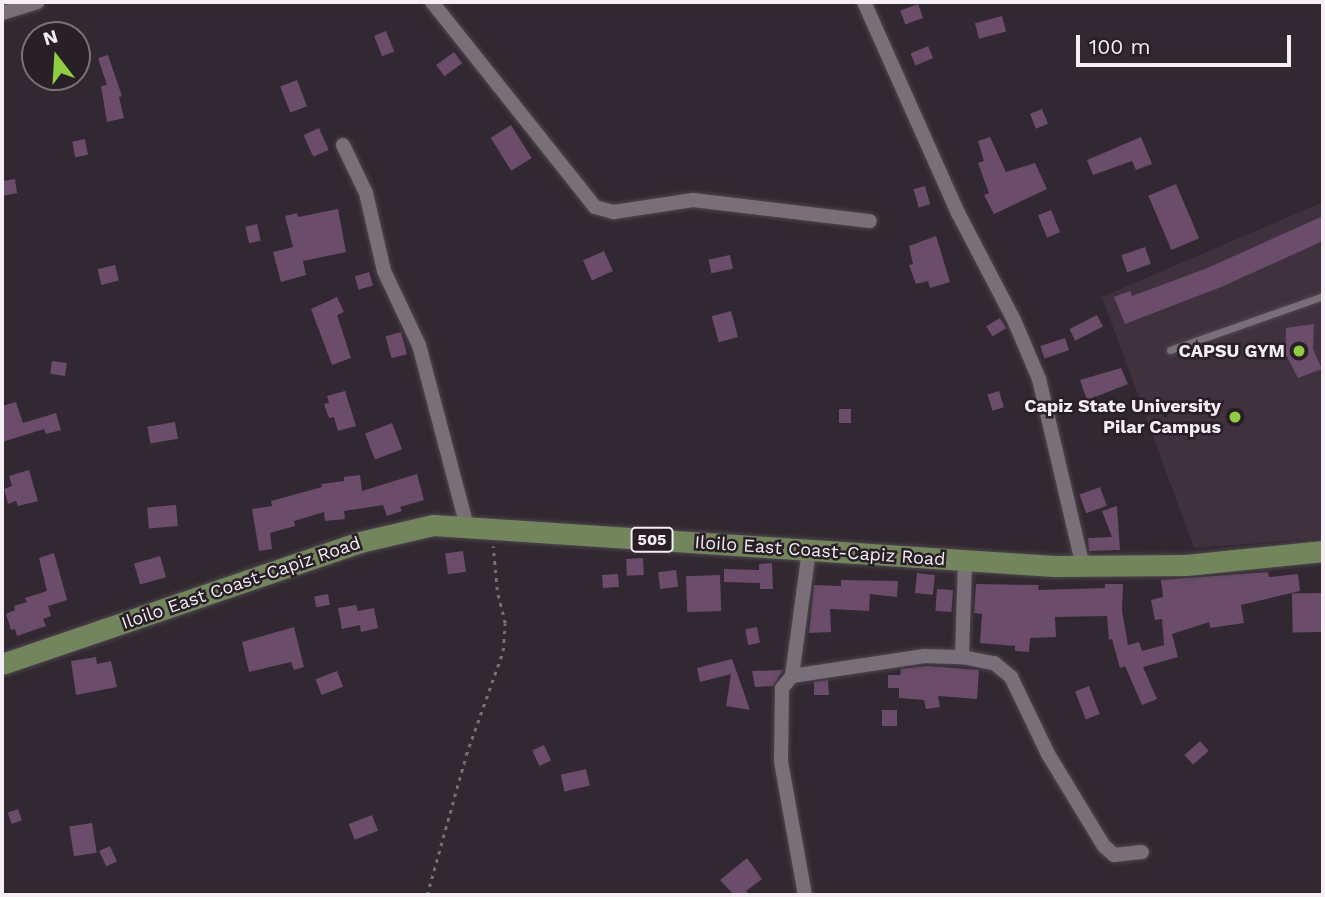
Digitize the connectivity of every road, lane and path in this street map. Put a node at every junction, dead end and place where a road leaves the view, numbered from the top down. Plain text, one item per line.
1 (37, 2) edge
2 (432, 2) edge
3 (864, 2) edge
4 (2, 13) edge
5 (343, 145) dead end
6 (870, 221) dead end
7 (1323, 296) edge
8 (1170, 350) dead end
9 (467, 527) junction
10 (495, 528) junction
11 (809, 551) junction
12 (1323, 551) edge
13 (965, 561) junction
14 (1083, 566) junction
15 (962, 657) junction
16 (2, 664) edge
17 (792, 676) junction
18 (1142, 852) dead end
19 (427, 895) edge
20 (805, 895) edge

1 - 4 street
2 - 6 street
3 - 14 street
5 - 9 street
7 - 8 lane
9 - 10 main road, Iloilo East Coast-Capiz Road / 505
9 - 16 main road, Iloilo East Coast-Capiz Road / 505
10 - 11 main road, Iloilo East Coast-Capiz Road / 505
10 - 19 path
11 - 13 main road, Iloilo East Coast-Capiz Road / 505
11 - 17 street
12 - 14 main road, Iloilo East Coast-Capiz Road / 505
13 - 14 main road, Iloilo East Coast-Capiz Road / 505
13 - 15 street
15 - 17 street
15 - 18 street
17 - 20 street

